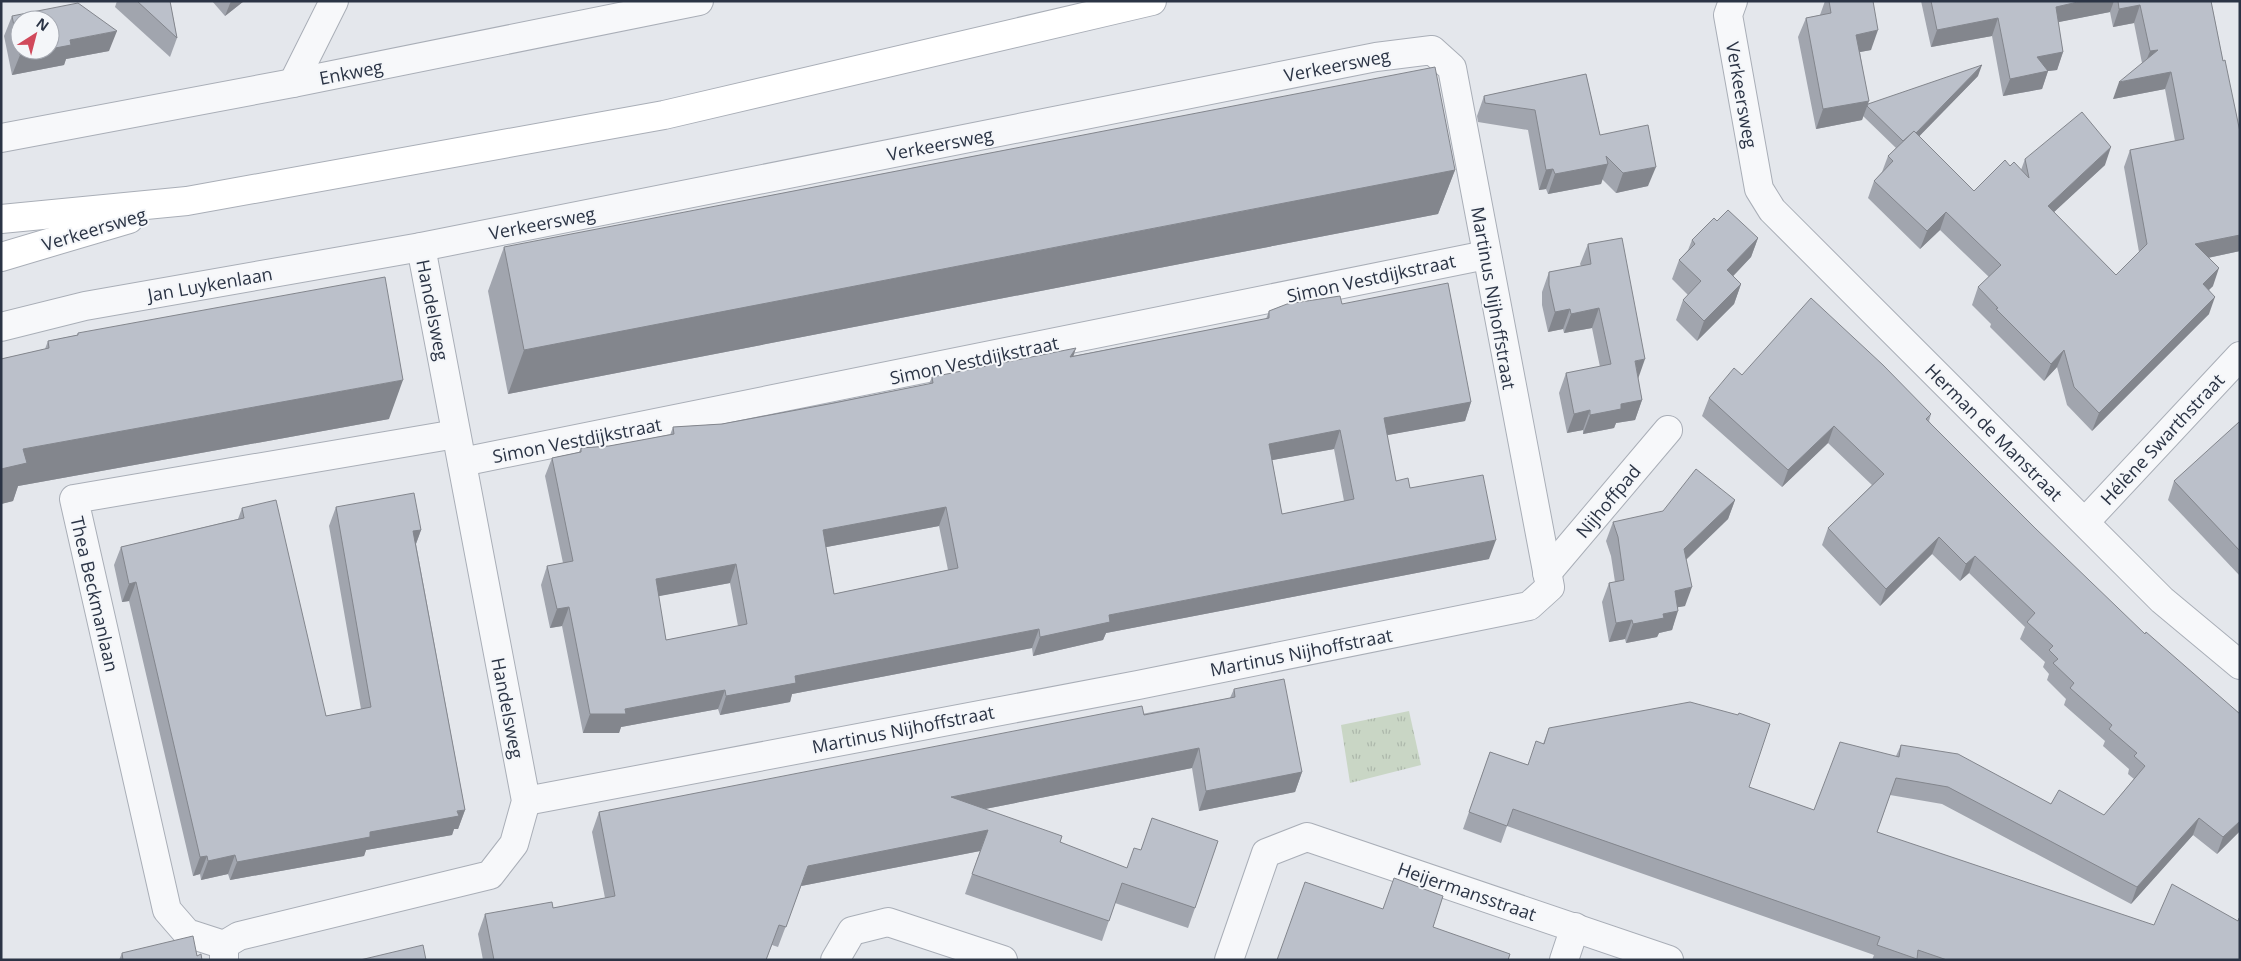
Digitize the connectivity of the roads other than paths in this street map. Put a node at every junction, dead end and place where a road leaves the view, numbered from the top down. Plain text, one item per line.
1 (334, 1) edge
2 (699, 1) edge
3 (1152, 1) edge
4 (1733, 1) edge
5 (1452, 68) joint
6 (293, 83) junction
7 (1, 138) edge
8 (1759, 189) joint
9 (188, 201) junction
10 (1, 219) edge
11 (421, 247) junction
12 (1486, 255) junction
13 (1, 257) edge
14 (1, 327) edge
15 (2240, 356) edge
16 (1668, 430) dead end
17 (456, 434) junction
18 (462, 462) junction
19 (2084, 522) junction
20 (1547, 572) junction
21 (2240, 665) edge
22 (526, 801) junction
23 (1575, 927) junction
24 (224, 952) edge
25 (835, 960) edge
26 (1003, 960) edge
27 (1229, 960) edge
28 (1564, 960) edge
29 (1669, 960) edge

1 - 6 street
2 - 6 street, Enkweg
3 - 9 main road, Verkeersweg
4 - 8 street, Verkeersweg
5 - 11 street, Verkeersweg
5 - 12 street, Martinus Nijhoffstraat
6 - 7 street, Enkweg
8 - 19 street, Herman de Manstraat
9 - 10 main road, Verkeersweg
9 - 13 main road, Verkeersweg
11 - 14 street, Jan Luykenlaan
11 - 17 street, Handelsweg
12 - 18 street, Simon Vestdijkstraat
12 - 20 street, Martinus Nijhoffstraat
15 - 19 street, Hélène Swarthstraat
16 - 20 street, Nijhoffpad
17 - 18 street, Handelsweg
17 - 24 street, Thea Beckmanlaan
18 - 22 street, Handelsweg
19 - 21 street, Herman de Manstraat
20 - 22 street, Martinus Nijhoffstraat
22 - 24 street, Handelsweg
23 - 27 street, Heijermansstraat
23 - 28 street
23 - 29 street, Heijermansstraat
25 - 26 street

